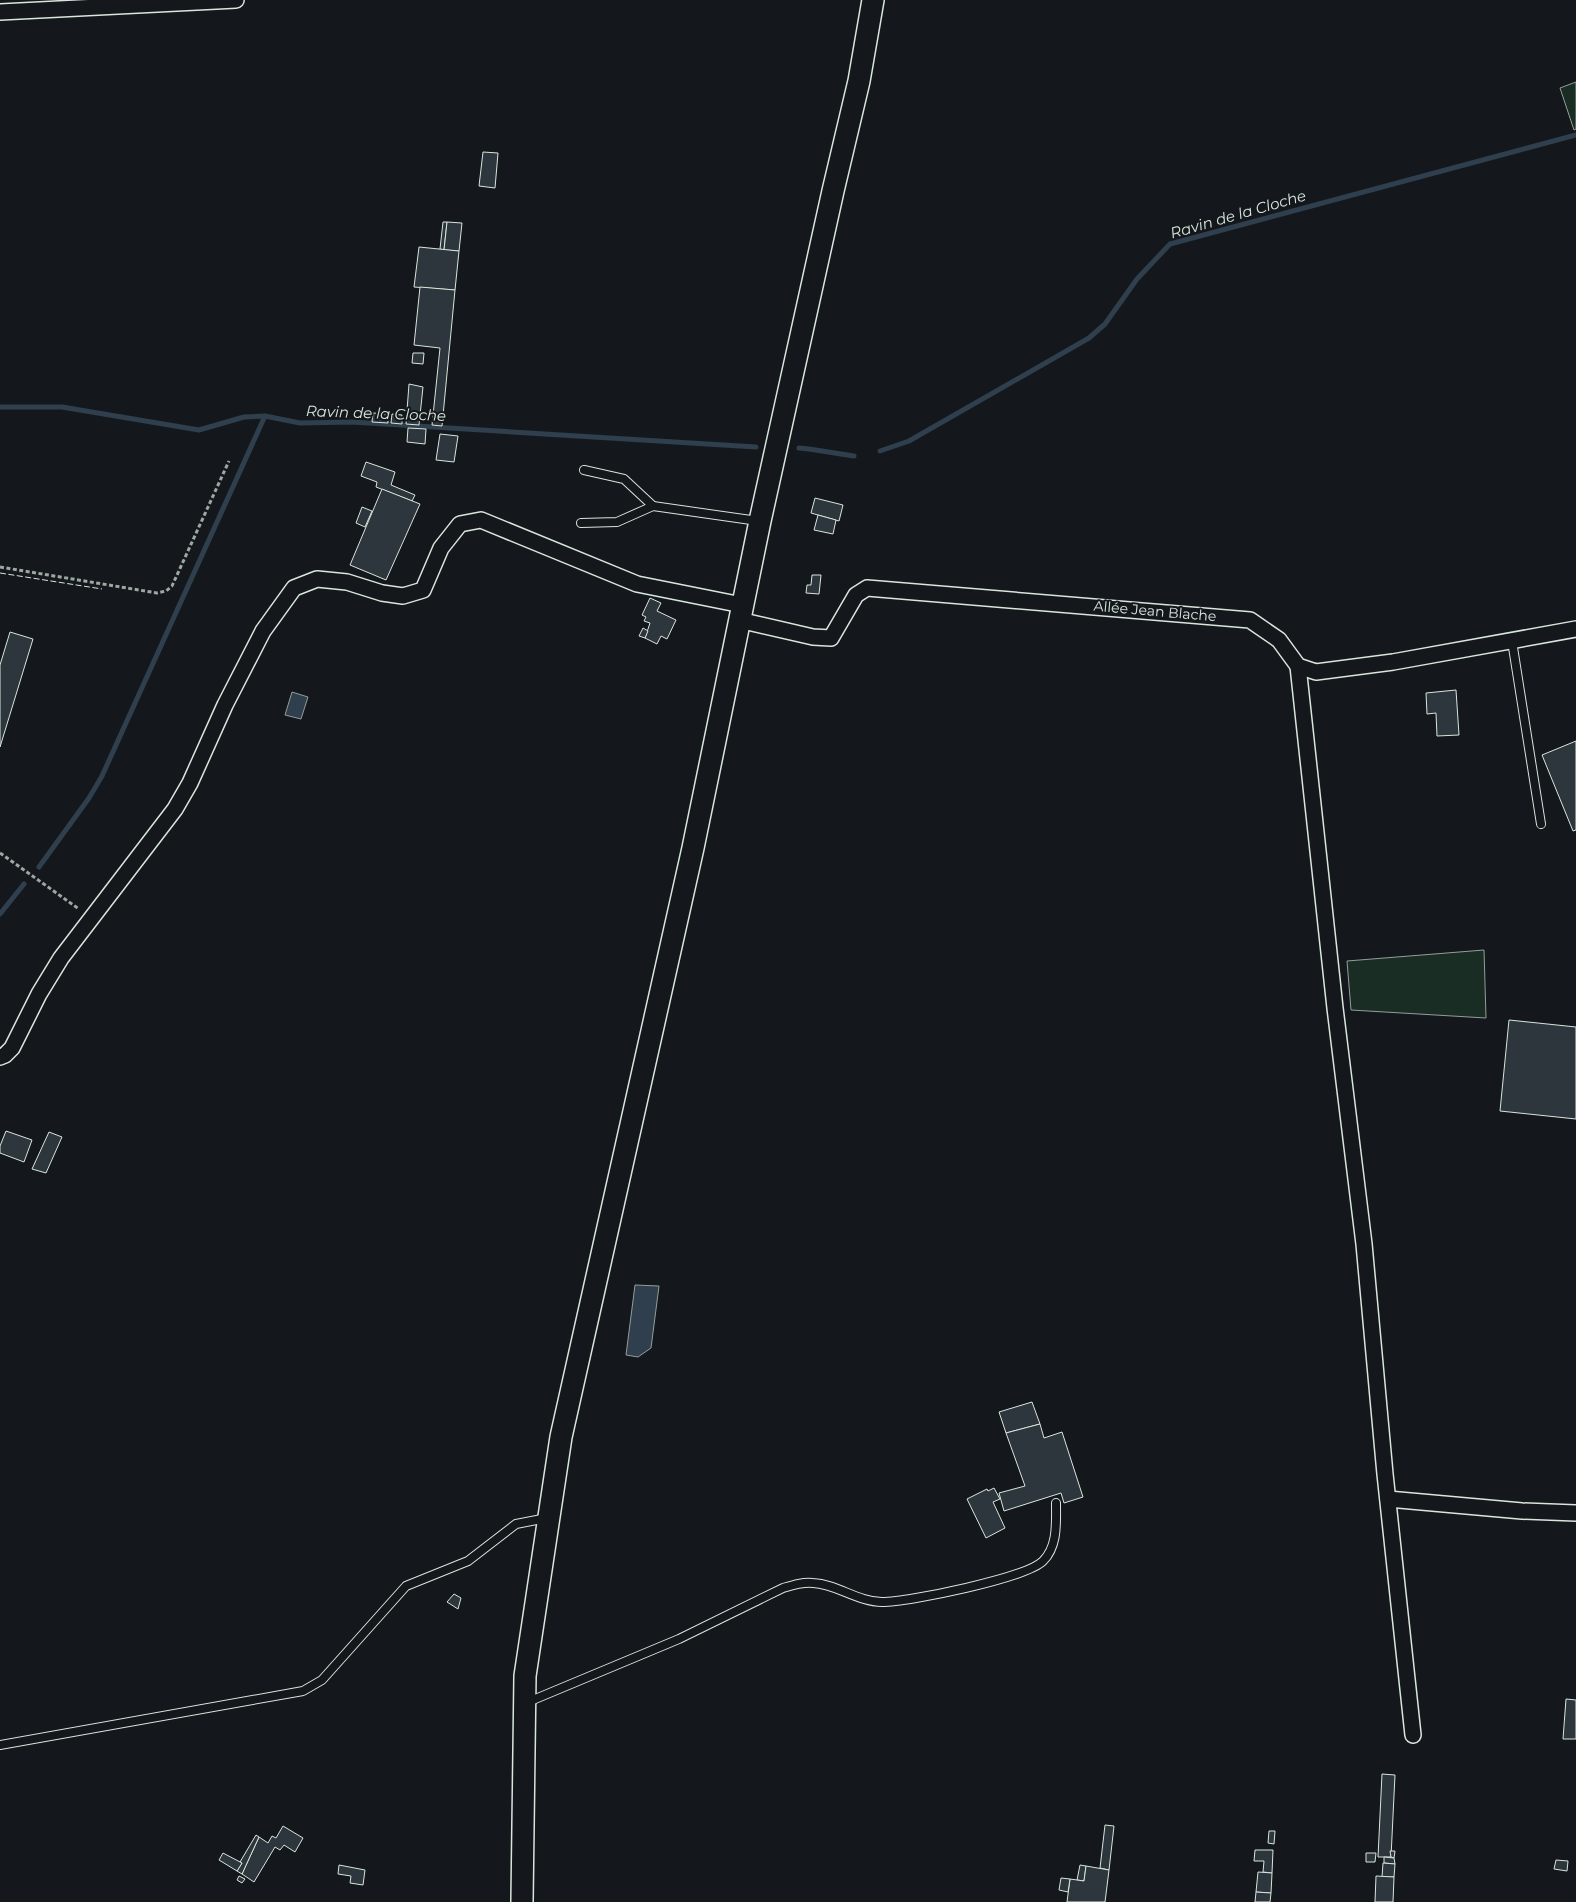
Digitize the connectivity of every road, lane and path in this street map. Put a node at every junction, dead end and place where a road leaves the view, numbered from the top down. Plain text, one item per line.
1 (236, 0) edge
2 (859, 0) edge
3 (873, 0) edge
4 (0, 12) edge
5 (833, 190) junction
6 (229, 461) dead end
7 (584, 470) dead end
8 (653, 506) junction
9 (760, 521) junction
10 (581, 523) dead end
11 (0, 566) edge
12 (741, 612) junction
13 (1576, 629) edge
14 (1512, 641) junction
15 (1298, 666) junction
16 (1542, 824) dead end
17 (0, 853) edge
18 (92, 918) junction
19 (0, 1056) edge
20 (1388, 1499) junction
21 (1056, 1503) dead end
22 (1576, 1513) edge
23 (549, 1518) junction
24 (524, 1703) junction
25 (1412, 1735) dead end
26 (0, 1745) edge
27 (522, 1902) edge

1 - 4 street
2 - 5 main road
3 - 5 main road
5 - 9 main road
6 - 11 path
7 - 8 lane
8 - 9 lane
8 - 10 lane
9 - 12 main road
12 - 15 street, Allée Jean Blache
12 - 18 street
12 - 23 main road
13 - 14 street
14 - 15 street
14 - 16 lane
15 - 20 street
17 - 18 path
18 - 19 street
20 - 22 street
20 - 25 street
21 - 24 lane
23 - 24 main road
23 - 26 lane
24 - 27 main road

